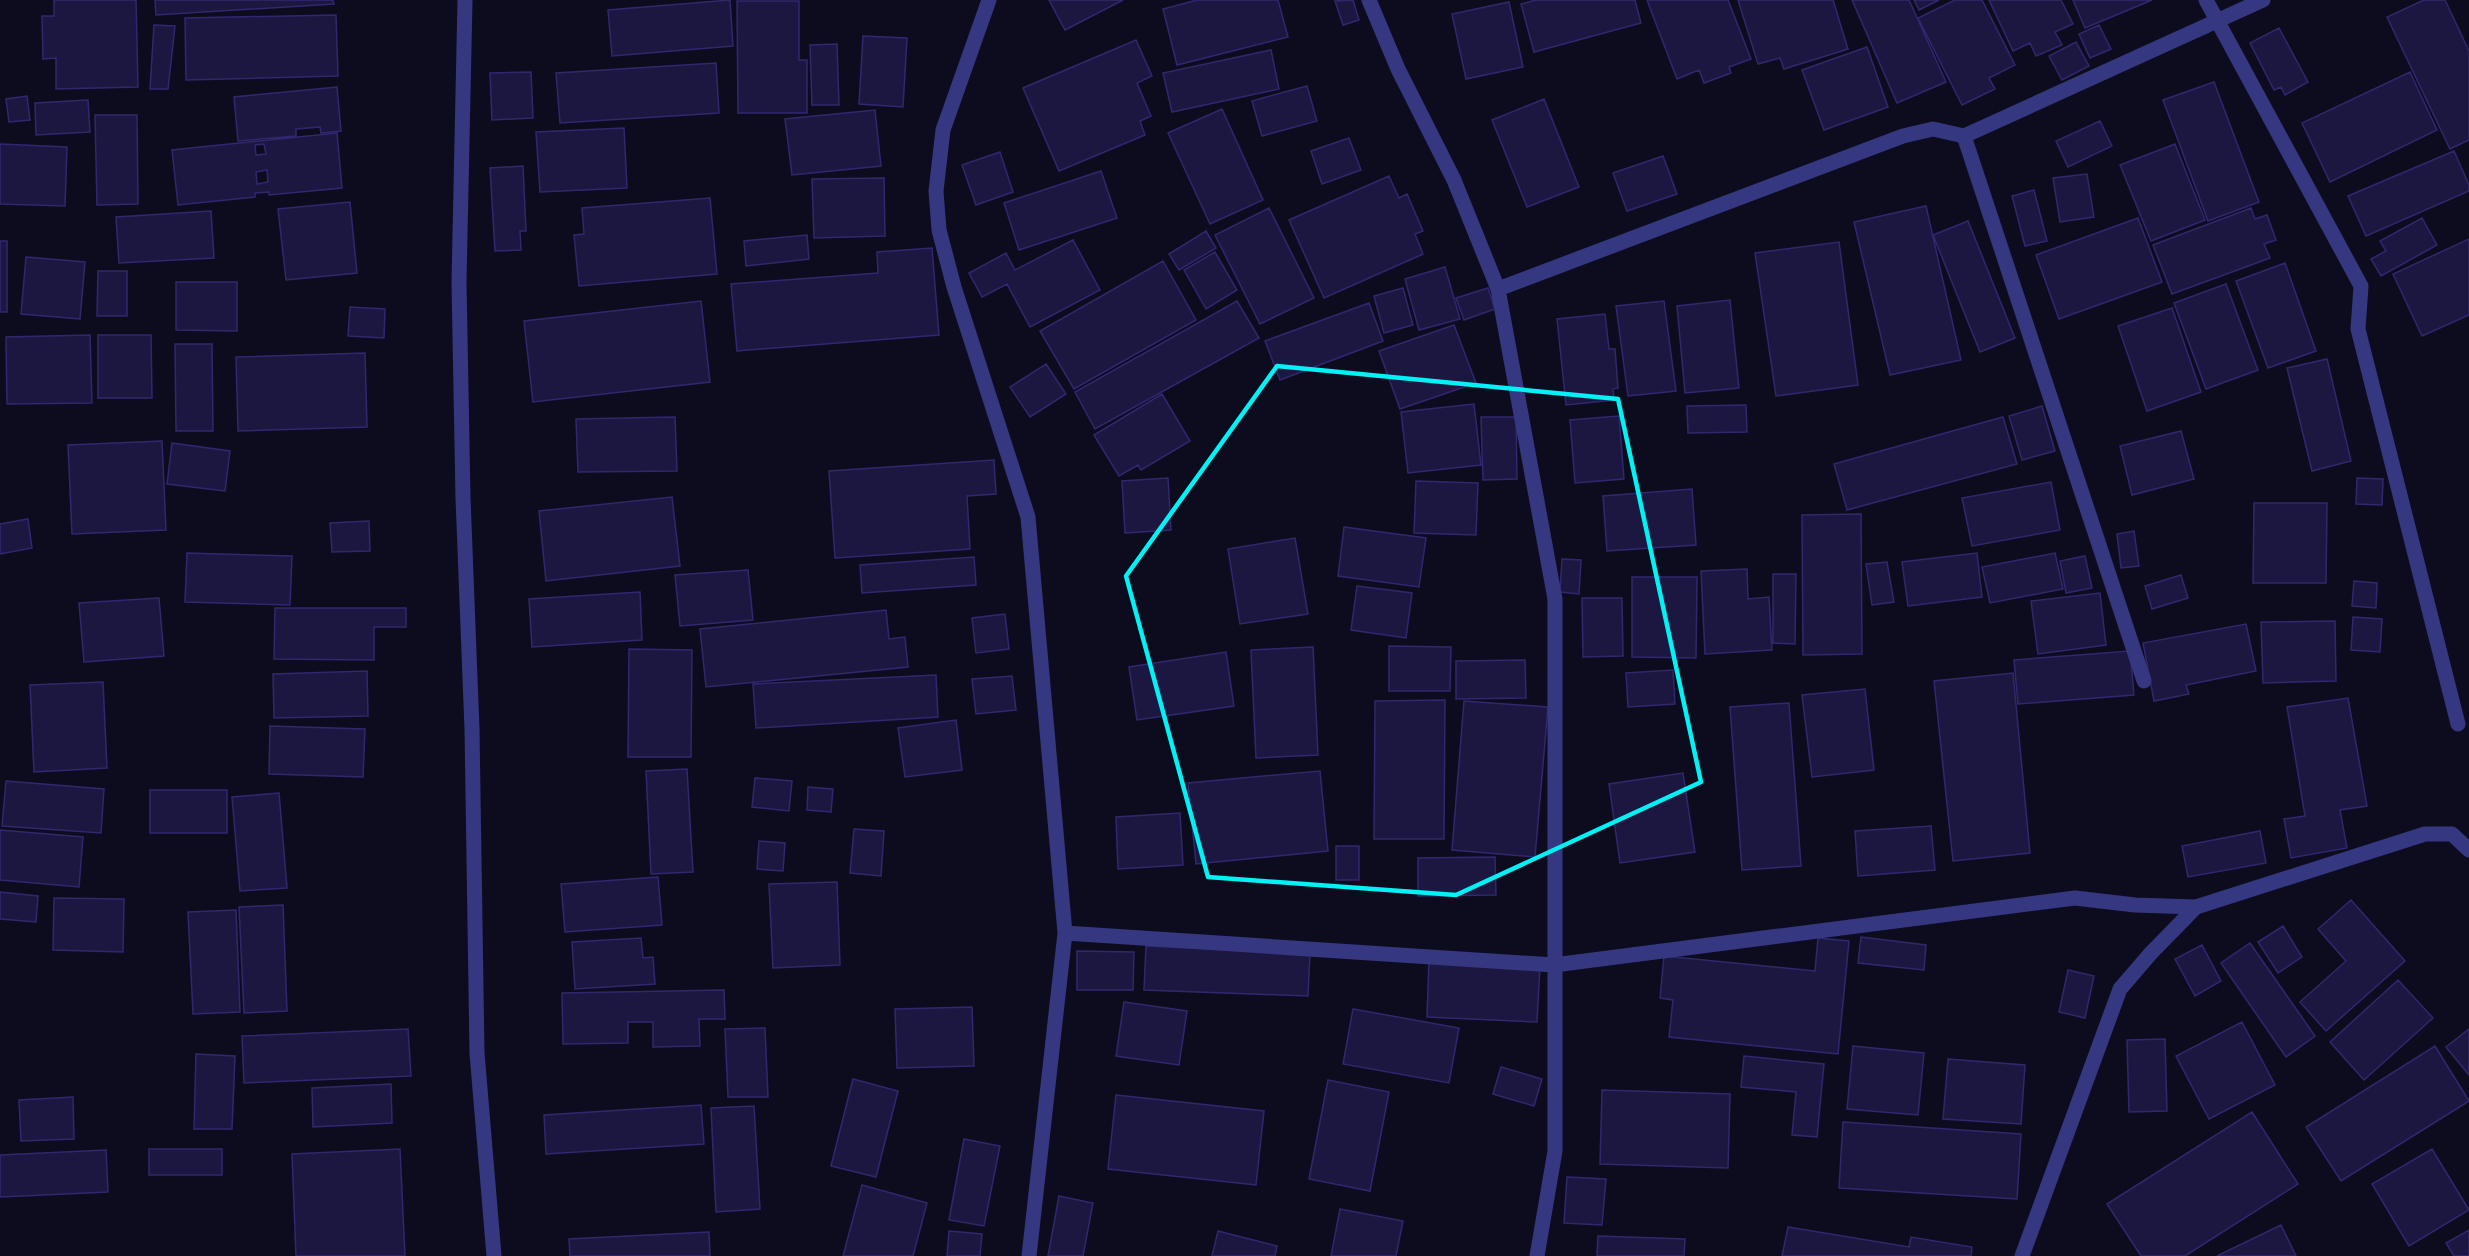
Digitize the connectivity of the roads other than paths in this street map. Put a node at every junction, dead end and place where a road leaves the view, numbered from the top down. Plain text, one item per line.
1 (465, 0) edge
2 (989, 0) edge
3 (1369, 0) edge
4 (2206, 0) edge
5 (2263, 0) edge
6 (2216, 21) junction
7 (1964, 136) junction
8 (1498, 289) junction
9 (2144, 681) dead end
10 (2458, 724) dead end
11 (2469, 850) edge
12 (2196, 907) junction
13 (1065, 933) junction
14 (1554, 965) junction
15 (494, 1256) edge
16 (1029, 1256) edge
17 (1537, 1256) edge
18 (2022, 1256) edge

1 - 15 street
2 - 13 street
3 - 8 street
4 - 6 street
5 - 6 street
6 - 7 street
6 - 10 street
7 - 8 street
7 - 9 street
8 - 14 street
11 - 12 street
12 - 14 street
12 - 18 street
13 - 14 street
13 - 16 street
14 - 17 street

